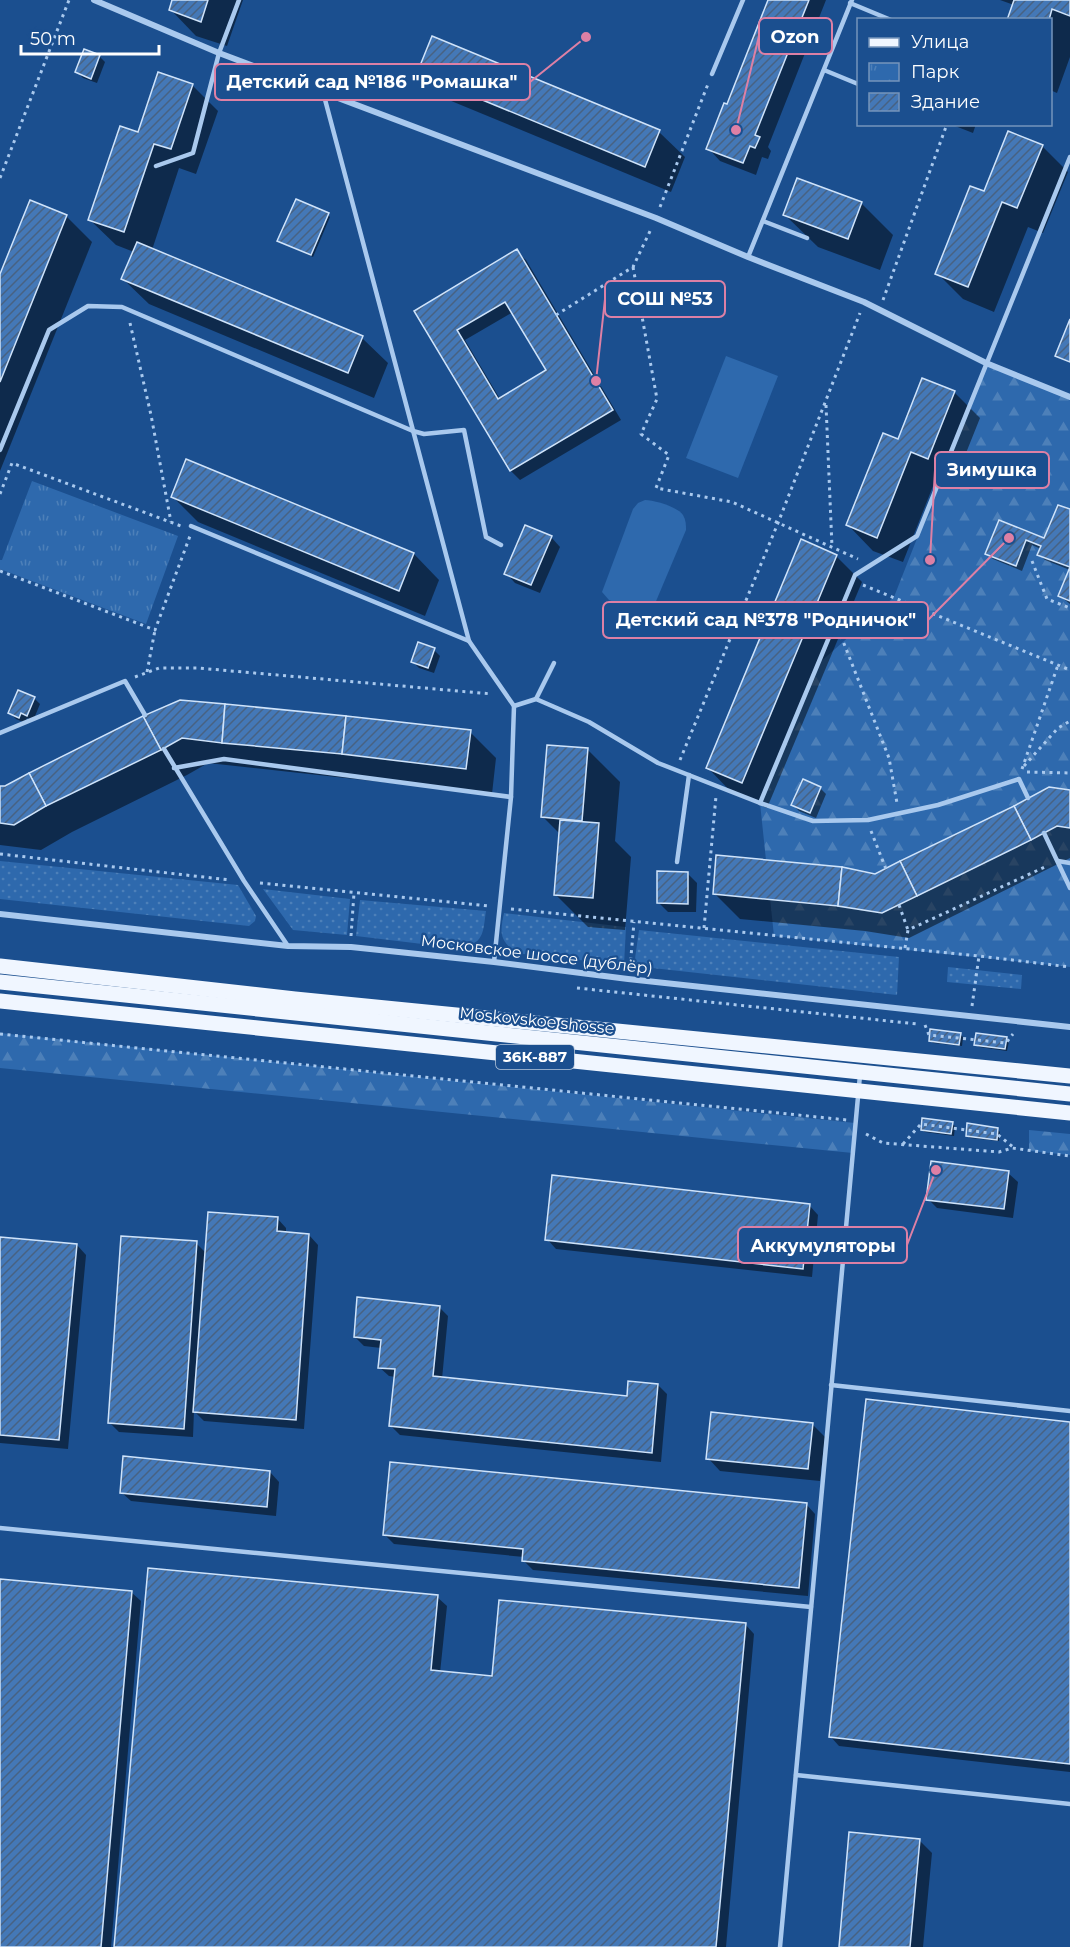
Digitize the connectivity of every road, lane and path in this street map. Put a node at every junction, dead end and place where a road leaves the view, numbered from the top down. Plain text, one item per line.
1 (69, 0) edge
2 (94, 0) edge
3 (239, 0) edge
4 (743, 0) edge
5 (851, 2) edge
6 (887, 18) edge
7 (219, 53) junction
8 (824, 70) junction
9 (712, 74) joint
10 (857, 84) edge
11 (323, 92) junction
12 (946, 126) edge
13 (1070, 157) edge
14 (156, 166) dead end
15 (0, 178) edge
16 (656, 218) junction
17 (763, 221) junction
18 (807, 238) dead end
19 (748, 257) junction
20 (633, 267) junction
21 (864, 302) junction
22 (127, 309) junction
23 (880, 310) junction
24 (556, 315) dead end
25 (986, 363) junction
26 (1070, 397) edge
27 (825, 402) junction
28 (413, 431) junction
29 (0, 450) edge
30 (0, 494) edge
31 (171, 523) junction
32 (778, 523) junction
33 (182, 527) dead end
34 (192, 528) joint
35 (501, 545) dead end
36 (832, 547) junction
37 (1032, 561) dead end
38 (871, 565) junction
39 (0, 571) edge
40 (853, 581) junction
41 (1070, 608) edge
42 (836, 622) junction
43 (155, 630) junction
44 (469, 642) junction
45 (554, 663) dead end
46 (1058, 665) junction
47 (1070, 670) edge
48 (147, 673) junction
49 (125, 681) junction
50 (506, 696) junction
51 (536, 699) junction
52 (514, 706) junction
53 (145, 715) dead end
54 (1070, 721) edge
55 (0, 733) edge
56 (164, 749) dead end
57 (1023, 767) junction
58 (174, 768) junction
59 (676, 770) junction
60 (689, 775) junction
61 (1019, 779) junction
62 (717, 786) junction
63 (511, 797) junction
64 (1028, 798) dead end
65 (760, 803) junction
66 (898, 814) junction
67 (867, 820) junction
68 (1044, 833) dead end
69 (0, 854) edge
70 (1058, 861) junction
71 (677, 862) dead end
72 (1070, 863) edge
73 (886, 868) dead end
74 (244, 881) junction
75 (1070, 888) edge
76 (354, 893) junction
77 (899, 905) dead end
78 (499, 907) junction
79 (0, 914) edge
80 (634, 922) junction
81 (704, 928) junction
82 (908, 930) junction
83 (288, 946) junction
84 (351, 947) junction
85 (905, 948) junction
86 (979, 956) junction
87 (494, 962) junction
88 (0, 966) edge
89 (1070, 968) edge
90 (628, 979) junction
91 (0, 982) edge
92 (577, 988) dead end
93 (627, 993) junction
94 (0, 1001) edge
95 (971, 1015) junction
96 (907, 1024) dead end
97 (925, 1025) dead end
98 (1070, 1027) edge
99 (0, 1034) edge
100 (1012, 1034) dead end
101 (860, 1072) junction
102 (1070, 1076) edge
103 (858, 1091) junction
104 (1070, 1094) edge
105 (1070, 1113) edge
106 (855, 1123) junction
107 (903, 1144) junction
108 (1015, 1149) junction
109 (1070, 1156) edge
110 (831, 1385) junction
111 (1070, 1412) edge
112 (0, 1528) edge
113 (811, 1608) junction
114 (796, 1775) junction
115 (1070, 1804) edge
116 (780, 1947) edge

1 - 15 path
2 - 7 street
3 - 7 lane
4 - 9 lane
5 - 6 lane
5 - 8 lane
7 - 11 street
7 - 14 lane
8 - 10 lane
8 - 17 lane
9 - 16 path
11 - 16 street
11 - 28 lane
12 - 23 path
13 - 25 lane
16 - 19 street
16 - 20 path
17 - 18 lane
17 - 19 lane
19 - 21 street
20 - 24 path
20 - 32 path
21 - 23 street
21 - 27 path
22 - 28 lane
22 - 29 lane
22 - 31 path
23 - 25 street
25 - 26 street
25 - 38 lane
27 - 32 path
27 - 36 path
28 - 35 lane
28 - 44 lane
30 - 31 path
31 - 33 path
32 - 36 path
32 - 59 path
34 - 43 path
34 - 44 lane
36 - 38 path
37 - 41 path
38 - 40 lane
39 - 43 path
40 - 42 lane
40 - 46 path
42 - 65 lane
42 - 66 path
43 - 48 path
44 - 50 lane
45 - 51 lane
46 - 47 path
46 - 57 path
48 - 49 path
48 - 50 path
49 - 53 lane
49 - 55 lane
50 - 52 lane
51 - 52 lane
51 - 59 lane
52 - 63 lane
54 - 57 path
56 - 58 lane
57 - 61 path
58 - 63 lane
58 - 74 lane
59 - 60 lane
60 - 62 lane
60 - 71 lane
61 - 64 lane
61 - 66 lane
62 - 65 lane
62 - 81 path
63 - 78 lane
65 - 67 lane
66 - 67 lane
67 - 73 path
68 - 70 lane
69 - 74 path
70 - 72 lane
70 - 75 lane
70 - 82 path
74 - 76 path
74 - 83 lane
76 - 78 path
76 - 84 path
77 - 82 path
78 - 80 path
78 - 87 lane
79 - 83 street, Московское шоссе (дублёр)
80 - 81 path
80 - 90 path
81 - 85 path
82 - 85 path
83 - 84 street, Московское шоссе (дублёр)
84 - 87 street, Московское шоссе (дублёр)
85 - 86 path
86 - 89 path
86 - 95 path
87 - 90 street, Московское шоссе (дублёр)
88 - 102 main road, Moskovskoe shosse / 36К-887
90 - 93 path
90 - 95 street, Московское шоссе (дублёр)
91 - 101 main road, Moskovskoe shosse / 36К-887
92 - 93 path
93 - 96 path
94 - 103 main road, 36К-887
95 - 98 street, Московское шоссе (дублёр)
97 - 100 path
99 - 106 path
101 - 103 lane
101 - 104 main road, Moskovskoe shosse / 36К-887
103 - 105 main road, 36К-887
103 - 106 lane
106 - 107 path
106 - 110 lane
107 - 108 path
107 - 108 path
108 - 109 path
110 - 111 lane
110 - 113 lane
112 - 113 lane
113 - 114 lane
114 - 115 lane
114 - 116 lane

